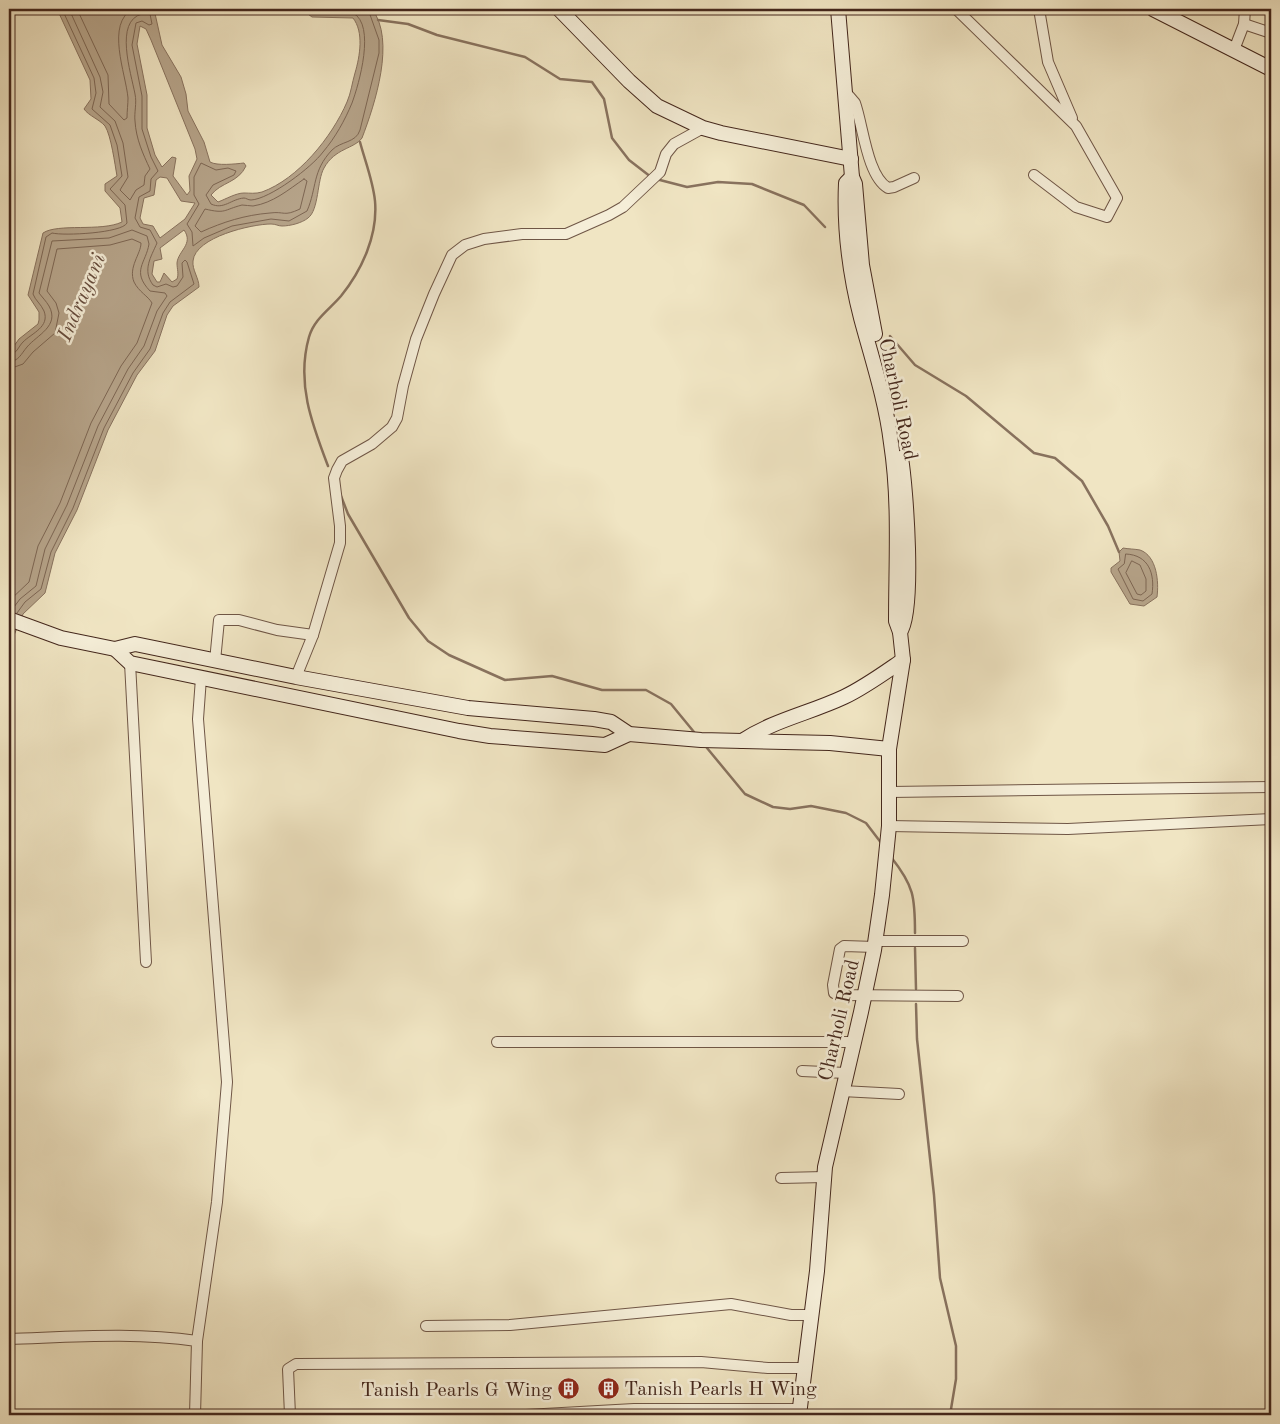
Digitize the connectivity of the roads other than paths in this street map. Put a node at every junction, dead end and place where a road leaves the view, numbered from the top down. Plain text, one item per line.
1 (559, 9) edge
2 (838, 9) edge
3 (956, 9) edge
4 (1039, 9) edge
5 (1154, 9) edge
6 (1245, 9) edge
7 (1244, 24) junction
8 (1271, 33) edge
9 (1234, 50) junction
10 (1271, 69) edge
11 (844, 95) junction
12 (1076, 126) junction
13 (703, 128) junction
14 (851, 159) junction
15 (1034, 175) dead end
16 (914, 178) dead end
17 (9, 619) edge
18 (313, 635) junction
19 (115, 649) junction
20 (903, 660) junction
21 (215, 661) junction
22 (130, 663) junction
23 (296, 677) junction
24 (201, 678) junction
25 (629, 734) junction
26 (742, 741) junction
27 (889, 749) junction
28 (1271, 787) edge
29 (890, 792) junction
30 (1271, 818) edge
31 (889, 826) junction
32 (963, 941) dead end
33 (875, 944) junction
34 (146, 962) dead end
35 (865, 996) junction
36 (958, 996) dead end
37 (496, 1042) dead end
38 (853, 1042) junction
39 (802, 1070) dead end
40 (846, 1073) junction
41 (842, 1091) junction
42 (899, 1094) dead end
43 (824, 1177) junction
44 (780, 1178) dead end
45 (812, 1315) junction
46 (426, 1326) dead end
47 (9, 1339) edge
48 (197, 1341) junction
49 (806, 1368) junction
50 (800, 1412) edge
51 (195, 1415) edge
52 (290, 1415) edge
53 (526, 1415) edge

1 - 13 street
2 - 11 street, Charholi Road
3 - 12 street
4 - 12 street
5 - 9 street
6 - 7 street
7 - 8 street
7 - 9 street
9 - 10 street
11 - 14 street, Charholi Road
11 - 16 street
12 - 15 street
13 - 14 street
13 - 18 street
14 - 20 street, Charholi Road
17 - 19 street
18 - 21 street
18 - 23 street
19 - 21 street
19 - 22 street
20 - 26 street
20 - 27 street, Charholi Road
21 - 23 street
22 - 24 street
22 - 34 street
23 - 25 street
24 - 25 street
24 - 48 street
25 - 26 street
26 - 27 street
27 - 29 street, Charholi Road
28 - 29 street
29 - 31 street, Charholi Road
30 - 31 street
31 - 33 street, Charholi Road
32 - 33 street
33 - 35 street, Charholi Road
33 - 35 street
35 - 36 street
35 - 38 street, Charholi Road
37 - 38 street
38 - 40 street, Charholi Road
39 - 40 street
40 - 41 street, Charholi Road
41 - 42 street
41 - 43 street, Charholi Road
43 - 44 street
43 - 45 street, Charholi Road
45 - 46 street
45 - 49 street, Charholi Road
47 - 48 street
48 - 51 street
49 - 50 street, Charholi Road
49 - 52 street
50 - 53 street

